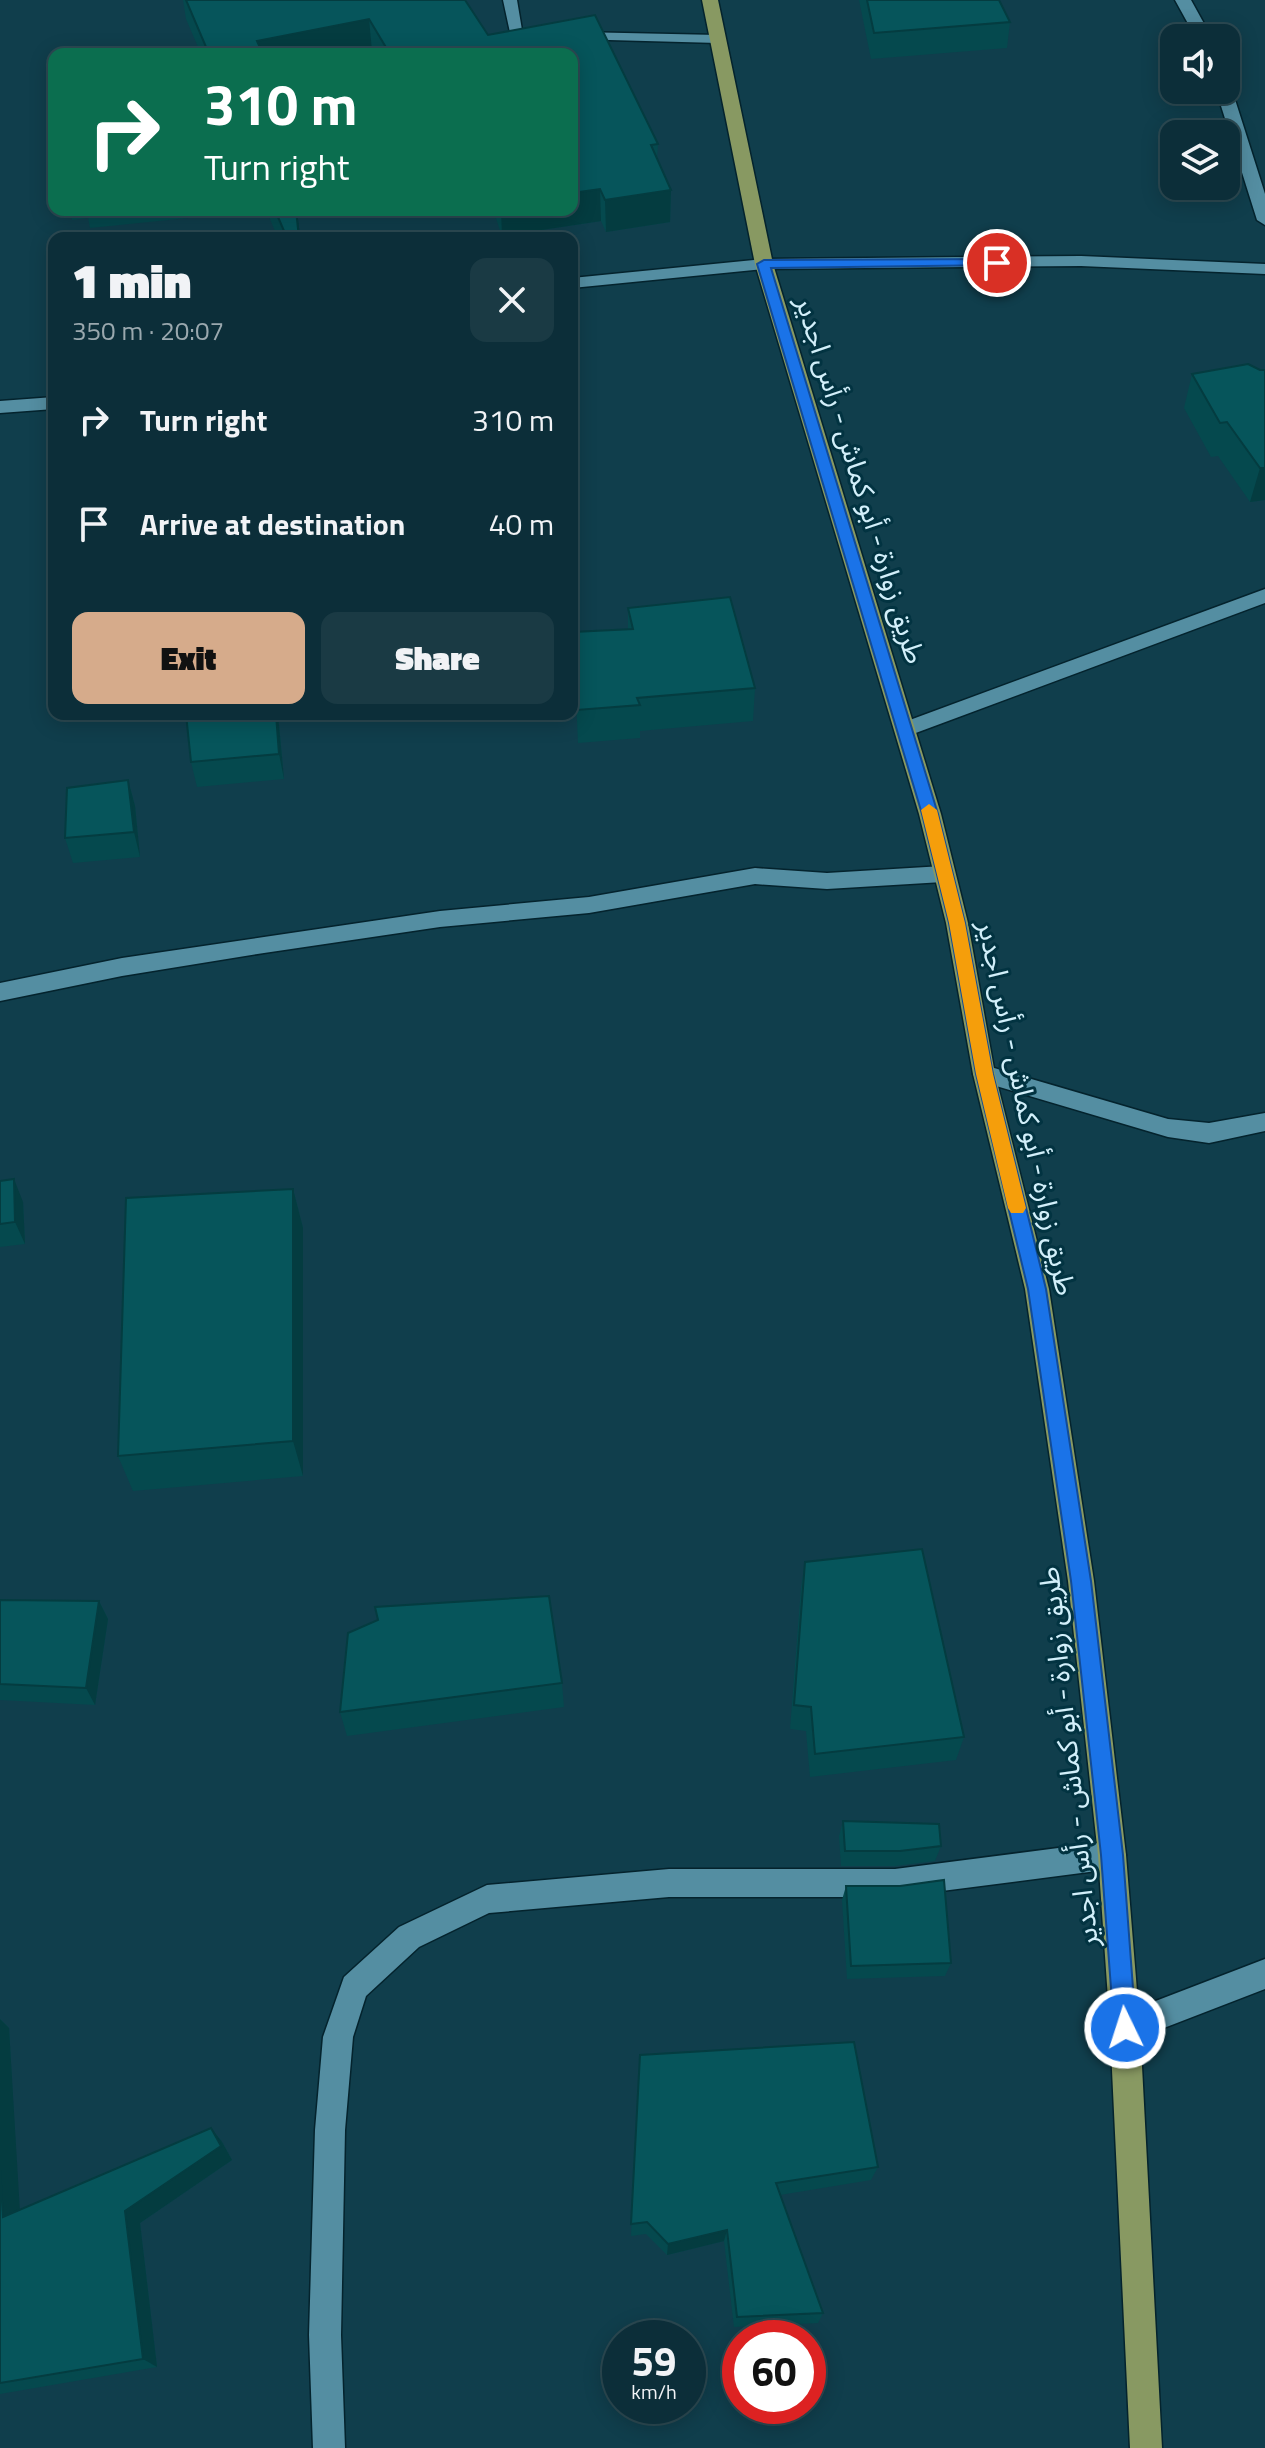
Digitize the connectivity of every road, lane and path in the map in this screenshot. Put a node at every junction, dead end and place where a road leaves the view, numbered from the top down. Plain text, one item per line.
1 (510, 0) edge
2 (710, 0) edge
3 (1183, 0) edge
4 (1196, 24) edge
5 (718, 39) junction
6 (1228, 104) edge
7 (1265, 220) edge
8 (764, 264) junction
9 (1265, 269) edge
10 (578, 282) edge
11 (48, 403) edge
12 (0, 407) edge
13 (1265, 596) edge
14 (906, 729) junction
15 (943, 874) junction
16 (0, 992) edge
17 (984, 1074) junction
18 (1265, 1122) edge
19 (1112, 1855) junction
20 (1265, 1974) edge
21 (1125, 2028) junction
22 (329, 2448) edge
23 (1146, 2448) edge

1 - 5 lane
2 - 5 main road, طريق زوارة - أبو كماش - رأس اجدير
3 - 4 street
5 - 8 main road, طريق زوارة - أبو كماش - رأس اجدير
6 - 7 street
8 - 9 street
8 - 10 street
8 - 14 main road, طريق زوارة - أبو كماش - رأس اجدير
11 - 12 street
13 - 14 street
14 - 15 main road, طريق زوارة - أبو كماش - رأس اجدير
15 - 16 street
15 - 17 main road, طريق زوارة - أبو كماش - رأس اجدير
17 - 18 street
17 - 19 main road, طريق زوارة - أبو كماش - رأس اجدير
19 - 21 main road, طريق زوارة - أبو كماش - رأس اجدير
19 - 22 street
20 - 21 street
21 - 23 main road, طريق زوارة - أبو كماش - رأس اجدير

